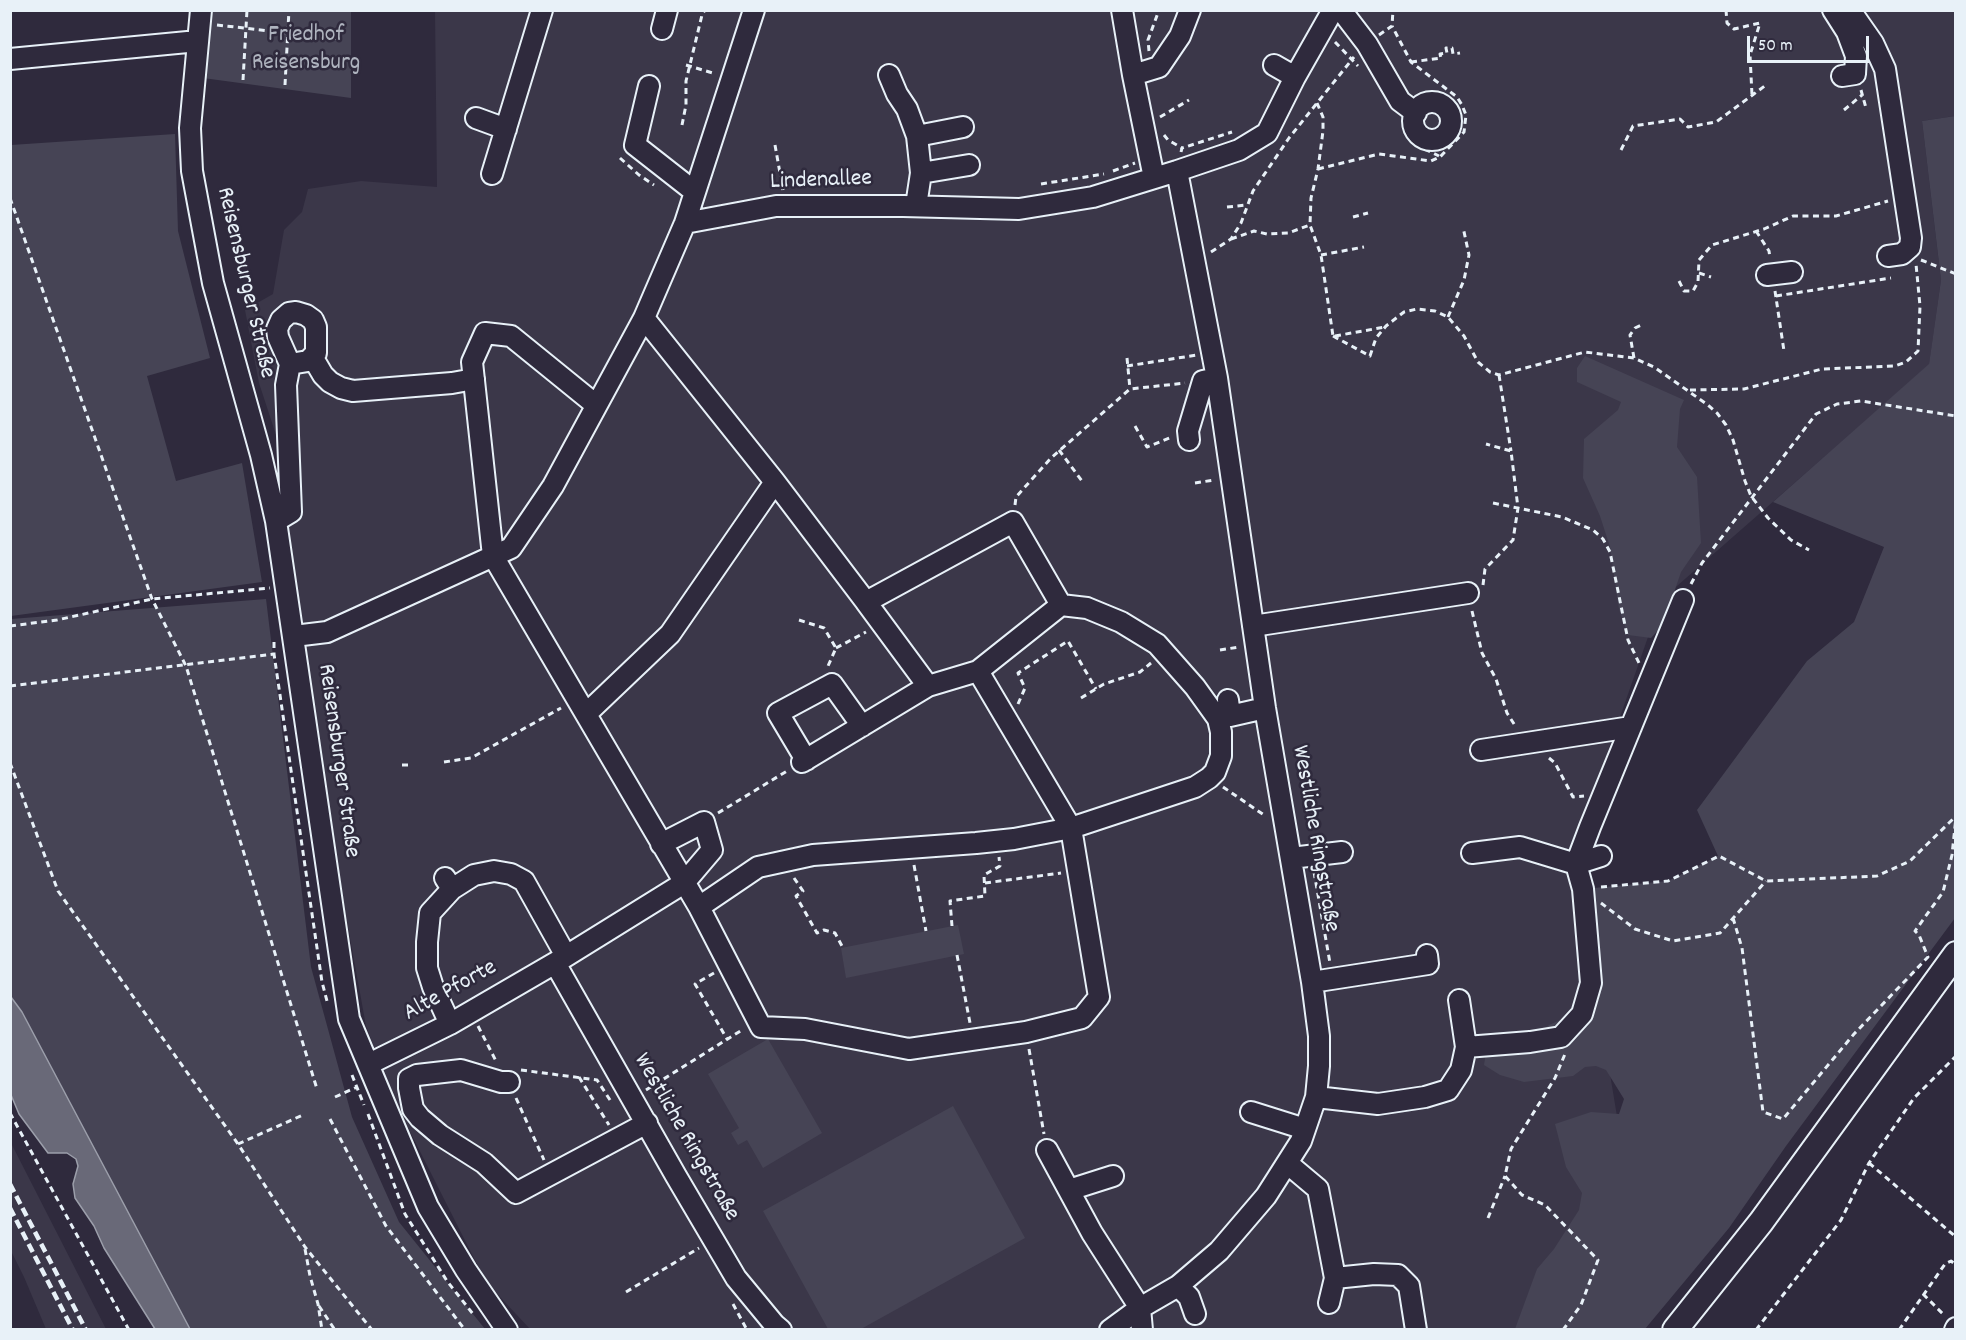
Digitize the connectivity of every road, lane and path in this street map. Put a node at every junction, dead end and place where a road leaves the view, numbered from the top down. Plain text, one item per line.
1 (247, 10) edge
2 (290, 10) edge
3 (542, 10) edge
4 (705, 10) edge
5 (754, 10) edge
6 (1122, 10) edge
7 (1190, 10) edge
8 (1333, 10) edge
9 (1341, 10) edge
10 (1393, 10) edge
11 (1726, 10) edge
12 (1833, 10) edge
13 (1850, 10) edge
14 (200, 25) edge
15 (245, 28) junction
16 (1322, 31) junction
17 (288, 34) junction
18 (341, 39) dead end
19 (1367, 44) junction
20 (1460, 53) dead end
21 (10, 59) edge
22 (1352, 60) junction
23 (1411, 62) dead end
24 (1274, 65) dead end
25 (688, 66) junction
26 (1365, 72) dead end
27 (889, 75) dead end
28 (1133, 75) junction
29 (1842, 76) dead end
30 (1295, 77) junction
31 (732, 78) junction
32 (243, 80) dead end
33 (285, 85) dead end
34 (1766, 85) dead end
35 (649, 86) dead end
36 (1752, 95) junction
37 (1862, 95) dead end
38 (1189, 100) dead end
39 (1317, 103) junction
40 (1844, 110) dead end
41 (1416, 113) dead end
42 (477, 118) dead end
43 (682, 125) dead end
44 (963, 127) dead end
45 (1143, 127) junction
46 (506, 129) junction
47 (1234, 131) dead end
48 (917, 135) junction
49 (1168, 140) dead end
50 (775, 145) dead end
51 (1621, 150) dead end
52 (1149, 156) junction
53 (969, 165) dead end
54 (1177, 171) junction
55 (921, 173) junction
56 (492, 174) dead end
57 (1154, 178) junction
58 (1041, 184) dead end
59 (695, 192) junction
60 (1903, 195) junction
61 (10, 198) edge
62 (1247, 205) junction
63 (787, 206) junction
64 (916, 207) junction
65 (1227, 207) dead end
66 (1368, 213) dead end
67 (1353, 217) dead end
68 (685, 223) junction
69 (1310, 225) junction
70 (1463, 226) dead end
71 (1231, 239) junction
72 (1364, 247) dead end
73 (1321, 255) junction
74 (1888, 256) dead end
75 (1195, 270) junction
76 (1792, 272) dead end
77 (1699, 273) junction
78 (1956, 274) edge
79 (1767, 275) dead end
80 (1711, 277) dead end
81 (1891, 278) dead end
82 (1679, 281) dead end
83 (1776, 296) dead end
84 (1448, 317) junction
85 (644, 318) junction
86 (1644, 324) dead end
87 (1386, 327) junction
88 (1334, 336) junction
89 (1212, 353) junction
90 (313, 358) junction
91 (1127, 358) dead end
92 (1634, 358) junction
93 (291, 364) junction
94 (1127, 366) junction
95 (1499, 375) junction
96 (474, 379) junction
97 (1210, 380) junction
98 (1130, 389) junction
99 (1688, 390) junction
100 (596, 405) junction
101 (1956, 416) edge
102 (1223, 417) junction
103 (1135, 426) dead end
104 (1188, 436) junction
105 (1486, 444) dead end
106 (1059, 450) junction
107 (1511, 452) junction
108 (1082, 481) dead end
109 (775, 482) junction
110 (1751, 496) junction
111 (1493, 503) dead end
112 (1518, 508) junction
113 (276, 521) junction
114 (1013, 522) junction
115 (1809, 550) dead end
116 (493, 556) junction
117 (287, 585) junction
118 (1468, 593) junction
119 (153, 599) junction
120 (1683, 600) joint
121 (866, 602) junction
122 (1061, 605) junction
123 (799, 620) dead end
124 (882, 623) junction
125 (10, 626) edge
126 (1252, 626) junction
127 (294, 636) junction
128 (837, 648) junction
129 (1163, 651) junction
130 (274, 654) dead end
131 (186, 666) junction
132 (828, 666) dead end
133 (978, 671) junction
134 (1652, 679) junction
135 (10, 686) edge
136 (928, 686) junction
137 (1096, 689) junction
138 (1081, 698) dead end
139 (1228, 700) dead end
140 (582, 707) junction
141 (1265, 708) junction
142 (1020, 711) dead end
143 (862, 726) junction
144 (1631, 727) junction
145 (1530, 742) junction
146 (1481, 750) dead end
147 (804, 761) junction
148 (444, 762) dead end
149 (10, 763) edge
150 (402, 765) dead end
151 (409, 765) dead end
152 (1209, 778) junction
153 (1603, 796) junction
154 (1956, 817) edge
155 (704, 822) junction
156 (1071, 828) junction
157 (1287, 833) junction
158 (997, 841) junction
159 (661, 844) junction
160 (910, 848) junction
161 (1342, 852) dead end
162 (1472, 853) dead end
163 (1311, 856) junction
164 (1601, 856) dead end
165 (1291, 858) junction
166 (778, 863) junction
167 (1576, 864) junction
168 (1041, 876) dead end
169 (1766, 881) junction
170 (684, 883) junction
171 (985, 883) junction
172 (1583, 889) junction
173 (699, 907) junction
174 (1733, 918) junction
175 (952, 926) dead end
176 (926, 931) dead end
177 (843, 948) dead end
178 (1956, 954) edge
179 (957, 955) dead end
180 (1427, 955) dead end
181 (560, 959) junction
182 (728, 964) junction
183 (1332, 980) junction
184 (1312, 982) junction
185 (1459, 1000) dead end
186 (470, 1012) junction
187 (756, 1021) junction
188 (450, 1024) junction
189 (1026, 1032) junction
190 (726, 1039) junction
191 (973, 1040) junction
192 (1568, 1046) dead end
193 (1466, 1047) junction
194 (1956, 1056) edge
195 (369, 1064) junction
196 (514, 1076) junction
197 (579, 1077) junction
198 (317, 1089) dead end
199 (335, 1097) dead end
200 (1316, 1097) junction
201 (625, 1104) junction
202 (1251, 1112) dead end
203 (10, 1113) edge
204 (305, 1114) dead end
205 (330, 1119) dead end
206 (647, 1123) junction
207 (1305, 1129) junction
208 (618, 1139) junction
209 (238, 1144) junction
210 (1047, 1150) joint
211 (1287, 1163) junction
212 (1869, 1163) junction
213 (552, 1175) junction
214 (1113, 1176) dead end
215 (1505, 1176) junction
216 (1069, 1190) junction
217 (1488, 1218) dead end
218 (1956, 1237) edge
219 (305, 1247) junction
220 (700, 1247) dead end
221 (1956, 1265) edge
222 (1335, 1278) junction
223 (1178, 1286) junction
224 (626, 1292) dead end
225 (1923, 1294) junction
226 (1329, 1303) dead end
227 (318, 1304) junction
228 (1140, 1308) junction
229 (1195, 1314) dead end
230 (1952, 1326) edge
231 (129, 1329) edge
232 (322, 1329) edge
233 (335, 1329) edge
234 (372, 1329) edge
235 (465, 1329) edge
236 (507, 1329) edge
237 (781, 1329) edge
238 (1110, 1329) edge
239 (1142, 1329) edge
240 (1416, 1329) edge
241 (1563, 1329) edge
242 (1675, 1329) edge
243 (1756, 1329) edge
244 (1899, 1329) edge

1 - 15 path
2 - 17 path
3 - 46 street
4 - 25 path
5 - 31 street
6 - 28 street
7 - 28 street
8 - 16 street, Lindenallee
9 - 19 street
10 - 19 path
11 - 36 path
12 - 29 street
13 - 60 street
14 - 15 path
14 - 21 street
14 - 113 street, Reisensburger Straße
15 - 17 path
15 - 32 path
16 - 22 path
16 - 30 street, Lindenallee
17 - 18 path
17 - 33 path
19 - 22 path
19 - 41 street
20 - 23 path
22 - 26 path
22 - 39 path
24 - 30 street
25 - 31 path
25 - 43 path
27 - 48 street
28 - 45 street
30 - 54 street, Lindenallee
31 - 59 street
34 - 36 path
35 - 59 street
36 - 51 path
37 - 40 path
38 - 45 path
39 - 62 path
39 - 69 path
42 - 46 street
44 - 48 street
45 - 52 street
46 - 56 street
47 - 54 path
48 - 55 street
49 - 52 path
50 - 63 path
52 - 57 street
52 - 58 path
53 - 55 street
54 - 57 street, Lindenallee
54 - 75 street
55 - 64 street
57 - 64 street, Lindenallee
59 - 68 street
60 - 74 street
60 - 77 path
61 - 119 path
62 - 65 path
62 - 71 path
63 - 64 street, Lindenallee
63 - 68 street, Lindenallee
66 - 67 path
68 - 85 street
69 - 71 path
69 - 73 path
70 - 84 path
71 - 75 path
72 - 73 path
73 - 88 path
75 - 89 street, Westliche Ringstraße
76 - 79 street
77 - 80 path
77 - 82 path
78 - 99 path
81 - 83 path
84 - 87 path
84 - 95 path
85 - 100 street
85 - 109 street
86 - 92 path
87 - 88 path
87 - 88 path
89 - 94 path
89 - 97 street, Westliche Ringstraße
90 - 93 street
90 - 93 street
90 - 96 street
91 - 94 path
92 - 95 path
92 - 99 path
93 - 113 street
94 - 98 path
95 - 107 path
96 - 100 street
96 - 116 street
97 - 98 path
97 - 102 street, Westliche Ringstraße
97 - 104 street
98 - 106 path
99 - 110 path
100 - 116 street
101 - 110 path
102 - 104 street
102 - 126 street, Westliche Ringstraße
103 - 104 path
105 - 107 path
106 - 108 path
106 - 114 path
107 - 112 path
109 - 121 street
109 - 140 street
110 - 115 path
110 - 120 path
111 - 112 path
112 - 118 path
112 - 134 path
113 - 117 street, Reisensburger Straße
114 - 121 street
114 - 122 street
116 - 127 street
116 - 140 street
117 - 119 path
117 - 127 street, Reisensburger Straße
118 - 126 street
118 - 145 path
119 - 125 path
119 - 131 path
120 - 134 street
121 - 124 street
122 - 129 street
122 - 133 street
123 - 128 path
124 - 128 path
124 - 136 street
126 - 141 street, Westliche Ringstraße
127 - 195 street, Reisensburger Straße
128 - 132 path
129 - 137 path
129 - 152 street
130 - 131 path
131 - 135 path
131 - 198 path
133 - 136 street
133 - 156 street
134 - 144 street
136 - 143 street
137 - 138 path
137 - 142 path
139 - 141 street
140 - 148 path
140 - 159 street
141 - 157 street, Westliche Ringstraße
143 - 147 street
143 - 147 street
144 - 145 street
144 - 153 street
145 - 146 street
145 - 153 path
147 - 155 path
149 - 209 path
150 - 151 path
152 - 156 street
152 - 157 path
153 - 167 street
154 - 169 path
154 - 174 path
155 - 159 street
155 - 170 street, Alte Pforte
156 - 158 street
156 - 189 street
157 - 165 street, Westliche Ringstraße
158 - 160 street
158 - 171 path
159 - 170 street
160 - 166 street
160 - 176 path
161 - 163 street
162 - 167 street
163 - 165 street
163 - 183 path
164 - 167 street
165 - 184 street, Westliche Ringstraße
166 - 173 street
166 - 177 path
167 - 172 street
168 - 171 path
169 - 172 path
169 - 174 path
170 - 173 street
170 - 181 street, Alte Pforte
171 - 175 path
172 - 174 path
172 - 193 street
173 - 182 street
178 - 242 main road
179 - 191 path
180 - 183 street
181 - 186 street, Alte Pforte
181 - 188 street, Westliche Ringstraße
181 - 201 street, Westliche Ringstraße
182 - 187 street
182 - 190 path
183 - 184 street
184 - 200 street, Westliche Ringstraße
185 - 193 street
186 - 188 street, Alte Pforte
186 - 196 path
187 - 190 path
187 - 191 street
188 - 195 street, Alte Pforte
189 - 191 street
189 - 210 path
190 - 201 path
192 - 215 path
193 - 200 street
194 - 212 path
195 - 199 path
195 - 236 street, Reisensburger Straße
196 - 197 path
196 - 213 path
196 - 213 street
197 - 201 path
197 - 208 path
200 - 207 street, Westliche Ringstraße
201 - 206 street, Westliche Ringstraße
202 - 207 street
203 - 231 path
204 - 209 path
205 - 235 path
206 - 208 street
206 - 237 street, Westliche Ringstraße
207 - 211 street, Westliche Ringstraße
208 - 213 street
209 - 219 path
210 - 216 street
211 - 222 street
211 - 223 street, Westliche Ringstraße
212 - 218 path
212 - 243 path
214 - 216 street
215 - 217 path
215 - 241 path
216 - 228 street
219 - 227 path
219 - 234 path
220 - 224 path
221 - 225 path
222 - 226 street
222 - 240 street
223 - 228 street, Westliche Ringstraße
223 - 229 street
225 - 230 path
225 - 244 path
227 - 232 path
227 - 233 path
228 - 238 street, Westliche Ringstraße
228 - 239 street

